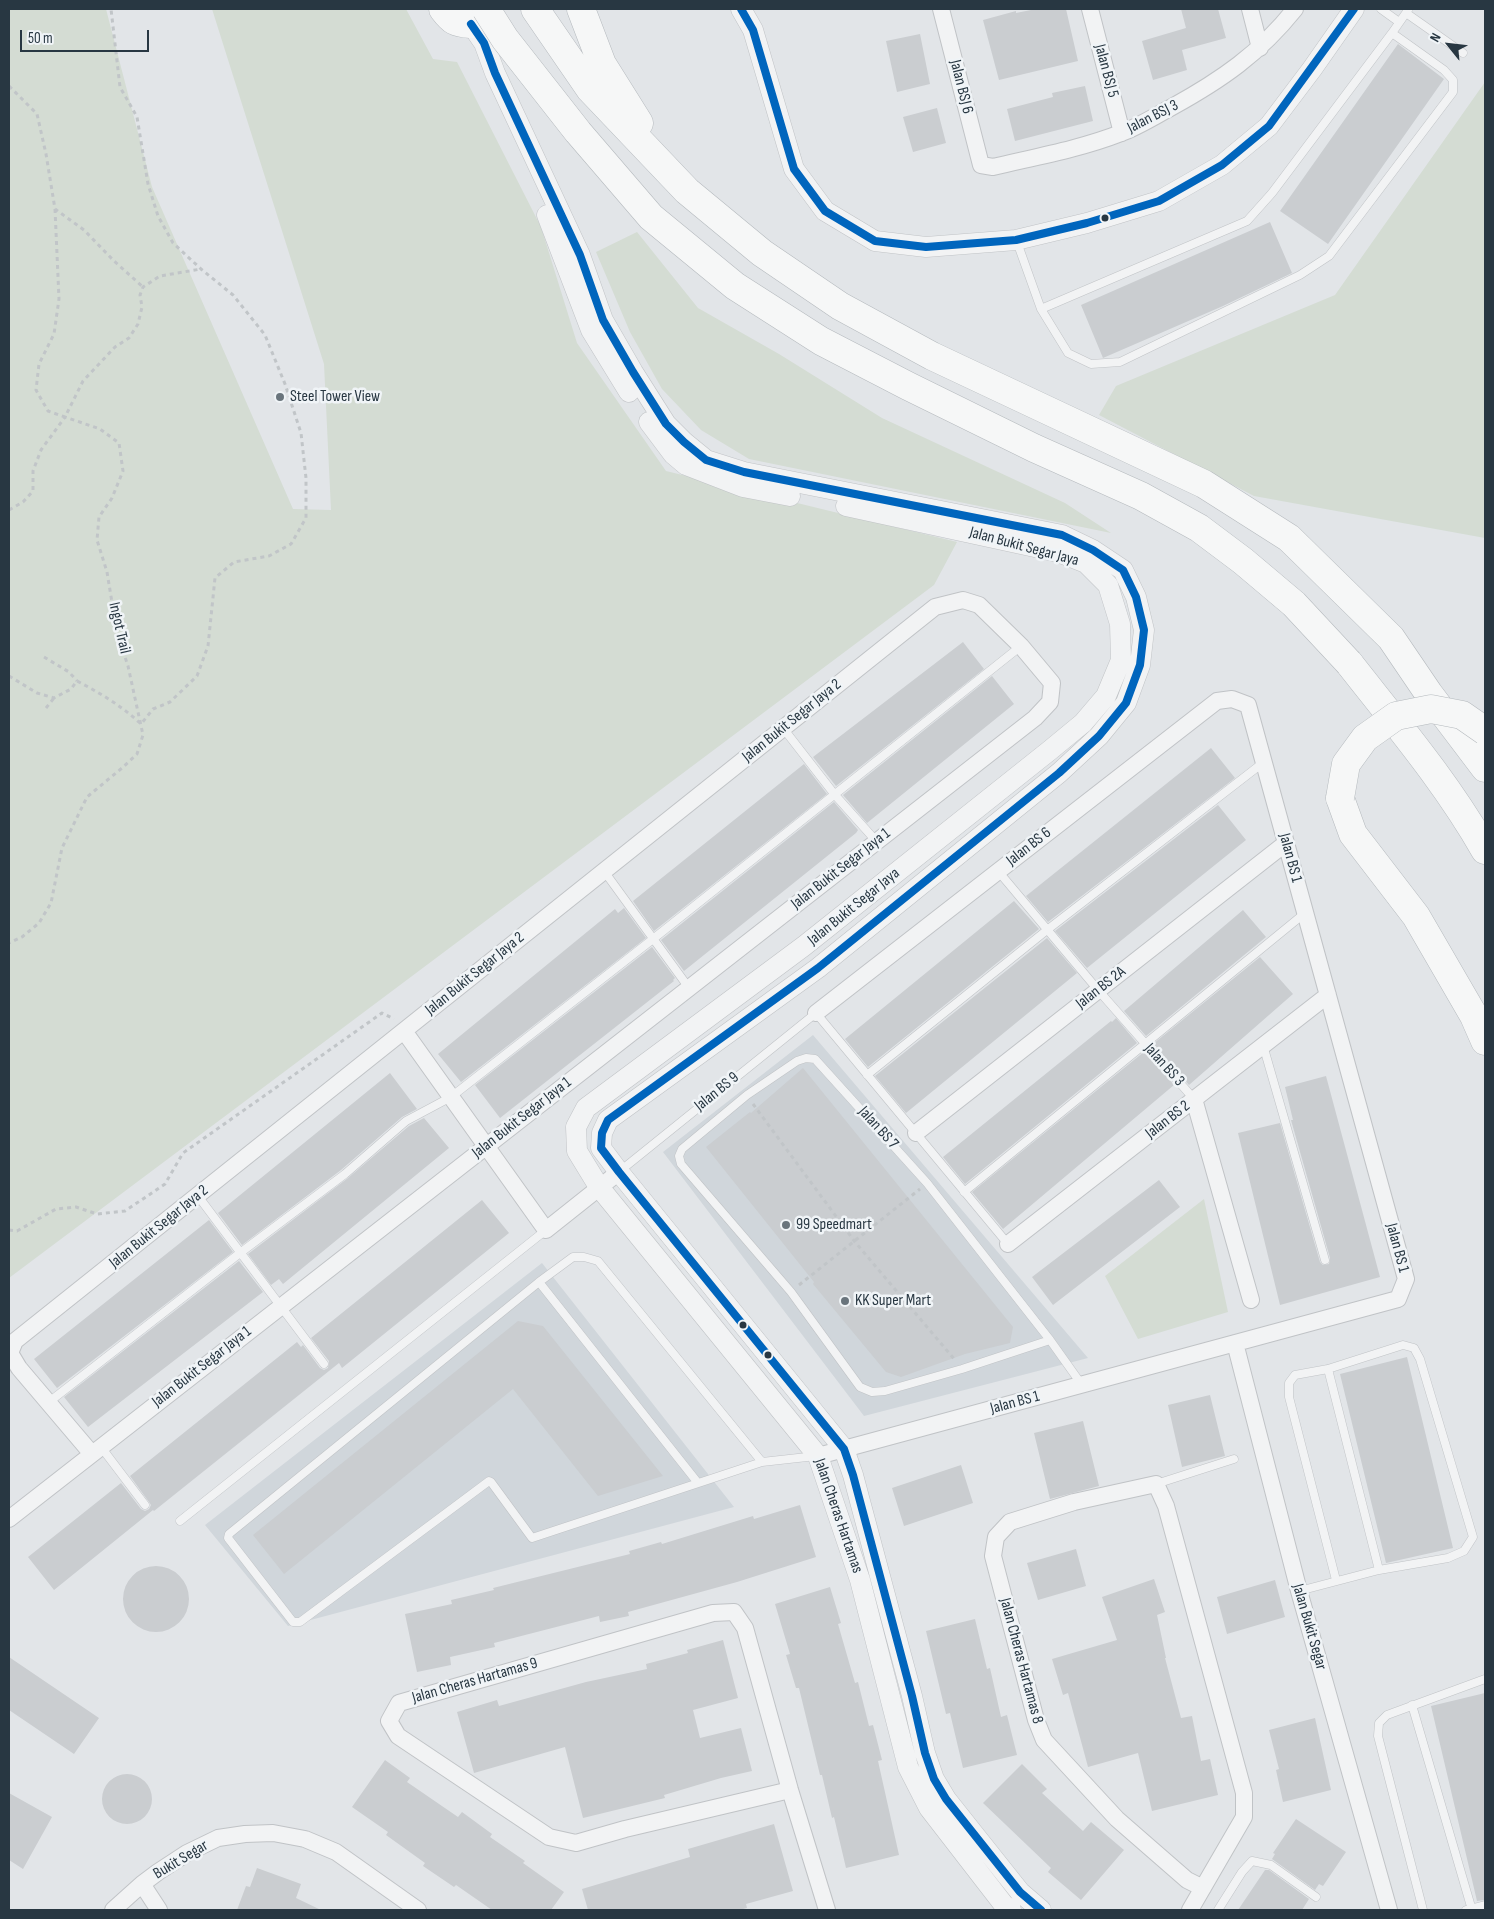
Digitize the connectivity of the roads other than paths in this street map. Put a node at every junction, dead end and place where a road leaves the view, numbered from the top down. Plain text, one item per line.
1 (444, 9) edge
2 (535, 9) edge
3 (581, 9) edge
4 (741, 9) edge
5 (941, 9) edge
6 (1090, 9) edge
7 (1250, 9) edge
8 (1295, 9) edge
9 (1354, 9) edge
10 (1381, 9) edge
11 (1408, 11) edge
12 (483, 14) edge
13 (1399, 22) junction
14 (1392, 33) junction
15 (1260, 48) junction
16 (1462, 53) dead end
17 (1122, 133) junction
18 (981, 165) joint
19 (687, 190) junction
20 (1016, 240) junction
21 (1042, 309) junction
22 (935, 607) joint
23 (1021, 646) junction
24 (1248, 705) joint
25 (783, 728) junction
26 (1485, 731) edge
27 (1264, 762) junction
28 (1485, 768) edge
29 (835, 795) junction
30 (876, 842) junction
31 (1286, 843) junction
32 (1485, 850) edge
33 (604, 871) junction
34 (998, 871) junction
35 (1305, 913) junction
36 (1048, 930) junction
37 (654, 939) junction
38 (690, 988) junction
39 (1098, 990) junction
40 (1328, 995) junction
41 (816, 1012) junction
42 (404, 1031) junction
43 (1485, 1041) edge
44 (1145, 1044) junction
45 (1263, 1045) junction
46 (867, 1075) junction
47 (451, 1097) junction
48 (1194, 1099) junction
49 (586, 1108) joint
50 (608, 1120) joint
51 (916, 1133) junction
52 (486, 1146) junction
53 (619, 1172) junction
54 (599, 1187) junction
55 (964, 1192) junction
56 (198, 1196) junction
57 (546, 1230) junction
58 (1008, 1244) joint
59 (240, 1252) junction
60 (1325, 1260) dead end
61 (539, 1282) junction
62 (1251, 1300) dead end
63 (281, 1306) junction
64 (1050, 1340) junction
65 (1234, 1343) junction
66 (324, 1364) dead end
67 (1328, 1369) junction
68 (1082, 1385) junction
69 (49, 1402) junction
70 (844, 1449) junction
71 (97, 1450) junction
72 (818, 1456) junction
73 (1234, 1459) dead end
74 (762, 1462) junction
75 (698, 1483) junction
76 (1156, 1484) junction
77 (145, 1505) dead end
78 (9, 1519) edge
79 (180, 1521) dead end
80 (1379, 1570) junction
81 (1336, 1580) junction
82 (1299, 1592) junction
83 (1485, 1679) edge
84 (1412, 1705) junction
85 (790, 1790) junction
86 (142, 1884) junction
87 (1203, 1888) junction
88 (1316, 1897) dead end
89 (1007, 1904) edge
90 (1485, 1905) edge
91 (113, 1910) edge
92 (159, 1910) edge
93 (418, 1910) edge
94 (827, 1910) edge
95 (1041, 1910) edge
96 (1190, 1910) edge
97 (1218, 1910) edge
98 (1389, 1910) edge
99 (1423, 1910) edge
100 (1470, 1910) edge

1 - 12 highway
2 - 19 highway
3 - 19 highway
4 - 20 street
5 - 18 street, Jalan BSJ 6
6 - 17 street, Jalan BSJ 5
7 - 15 street
8 - 15 street, Jalan BSJ 3
9 - 20 street
10 - 13 lane
11 - 13 lane
11 - 16 lane
12 - 32 highway, bridge
12 - 49 street, Jalan Bukit Segar Jaya
12 - 50 street, Jalan Bukit Segar Jaya
13 - 14 lane
14 - 21 lane
14 - 21 lane
15 - 17 street, Jalan BSJ 3
17 - 18 street, Jalan BSJ 3
19 - 28 highway
20 - 21 lane
22 - 23 street, Jalan Bukit Segar Jaya 1
22 - 25 street, Jalan Bukit Segar Jaya 2
23 - 29 lane
23 - 30 street, Jalan Bukit Segar Jaya 1
24 - 27 street, Jalan BS 1
24 - 34 street, Jalan BS 6
25 - 29 lane
25 - 33 street, Jalan Bukit Segar Jaya 2
26 - 43 highway, bridge
27 - 31 street, Jalan BS 1
27 - 36 lane
29 - 30 lane
29 - 37 lane
30 - 38 street, Jalan Bukit Segar Jaya 1
31 - 35 street, Jalan BS 1
31 - 39 street, Jalan BS 2A
33 - 37 lane
33 - 42 street, Jalan Bukit Segar Jaya 2
34 - 36 lane, Jalan BS 3
34 - 41 street, Jalan BS 6
35 - 40 street, Jalan BS 1
35 - 44 lane
36 - 39 lane, Jalan BS 3
36 - 46 lane
37 - 38 lane
37 - 47 lane
38 - 52 street, Jalan Bukit Segar Jaya 1
39 - 44 lane, Jalan BS 3
39 - 51 street, Jalan BS 2A
40 - 45 street, Jalan BS 2
40 - 65 street, Jalan BS 1
41 - 46 lane
41 - 53 lane, Jalan BS 9
42 - 47 street
42 - 56 street, Jalan Bukit Segar Jaya 2
44 - 48 lane, Jalan BS 3
44 - 55 lane
45 - 48 street, Jalan BS 2
45 - 60 lane
46 - 51 lane
47 - 52 street
47 - 59 lane
48 - 58 street, Jalan BS 2
48 - 62 street, Jalan BS 3
49 - 54 street, Jalan Cheras Hartamas
50 - 53 street, Jalan Cheras Hartamas
51 - 55 lane
52 - 57 street
52 - 63 street, Jalan Bukit Segar Jaya 1
53 - 54 street
53 - 70 street, Jalan Cheras Hartamas
54 - 57 street
54 - 72 street, Jalan Cheras Hartamas
55 - 58 lane
56 - 59 lane
56 - 69 street, Jalan Bukit Segar Jaya 2
57 - 79 lane
59 - 63 lane
59 - 69 lane
61 - 74 lane
61 - 75 lane
61 - 75 lane
63 - 66 lane
63 - 71 street, Jalan Bukit Segar Jaya 1
64 - 64 lane, Jalan BS 7
64 - 68 lane, Jalan BS 7
65 - 68 street, Jalan BS 1
65 - 82 street, Jalan Bukit Segar
67 - 80 lane
67 - 80 lane
67 - 81 lane
68 - 70 street, Jalan BS 1
69 - 71 street
70 - 72 street, Jalan BS 1
70 - 89 street, Jalan Cheras Hartamas
71 - 77 lane
71 - 78 street, Jalan Bukit Segar Jaya 1
72 - 74 lane
72 - 89 street, Jalan Cheras Hartamas
73 - 76 lane, Jalan Cheras Hartamas 8
74 - 75 lane
76 - 87 street
76 - 87 street, Jalan Cheras Hartamas 8
80 - 81 lane
81 - 82 lane
82 - 98 street, Jalan Bukit Segar
83 - 84 lane
84 - 99 lane
84 - 100 lane
85 - 85 street, Jalan Cheras Hartamas 9
85 - 94 street, Jalan Cheras Hartamas 9
86 - 91 street, Bukit Segar
86 - 92 street
86 - 93 street, Bukit Segar
87 - 96 street
88 - 97 lane
89 - 95 street, Jalan Cheras Hartamas
90 - 100 lane

